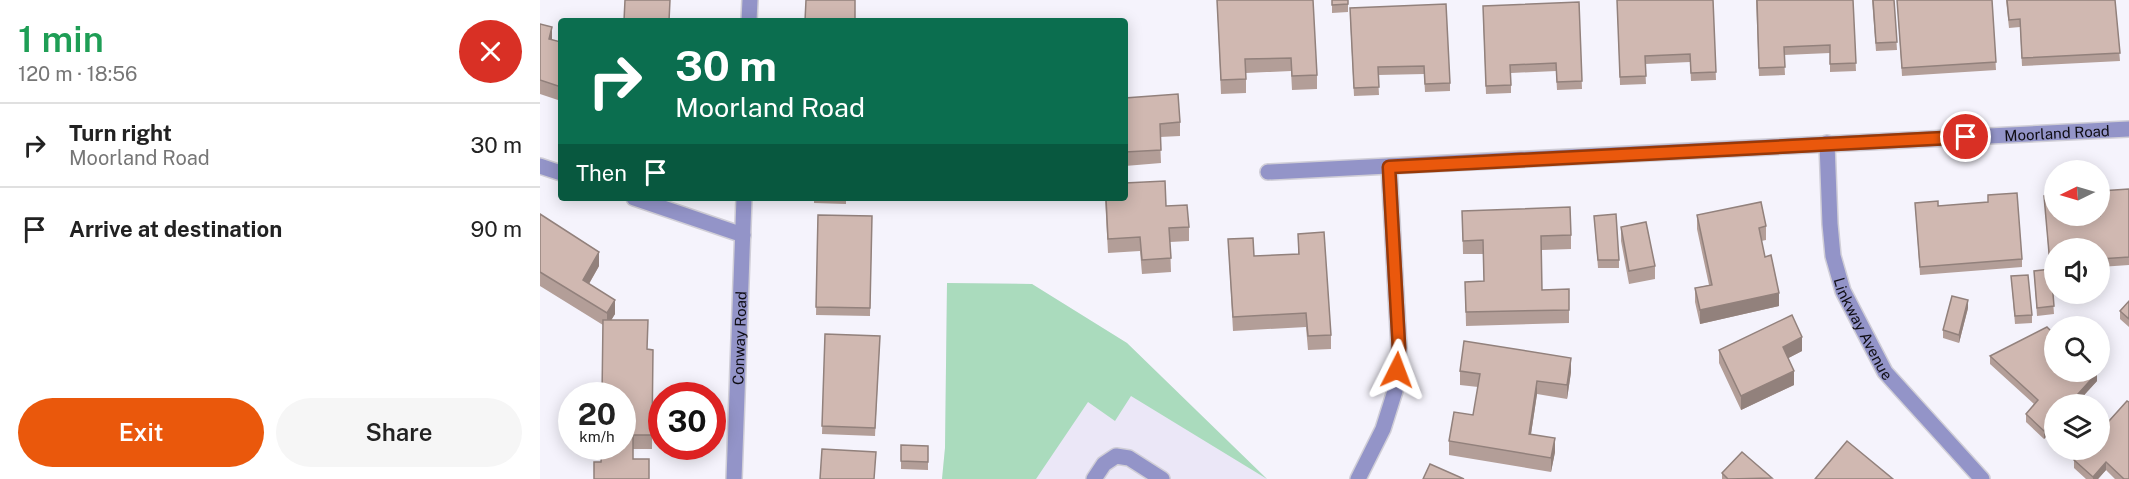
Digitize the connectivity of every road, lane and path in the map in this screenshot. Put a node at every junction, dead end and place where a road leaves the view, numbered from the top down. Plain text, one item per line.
1 (750, 0) edge
2 (749, 18) edge
3 (2129, 129) edge
4 (1827, 143) junction
5 (540, 166) edge
6 (1389, 167) junction
7 (558, 172) edge
8 (1268, 172) dead end
9 (643, 201) edge
10 (744, 201) edge
11 (743, 235) junction
12 (734, 479) edge
13 (1094, 479) edge
14 (1162, 479) edge
15 (1358, 479) edge
16 (1982, 479) edge

1 - 2 street
3 - 4 street, Moorland Road
4 - 6 street, Moorland Road
4 - 16 street, Linkway Avenue
5 - 7 street
6 - 8 street, Moorland Road
6 - 15 street
9 - 11 street
10 - 11 street, Conway Road
11 - 12 street, Conway Road
13 - 14 street

